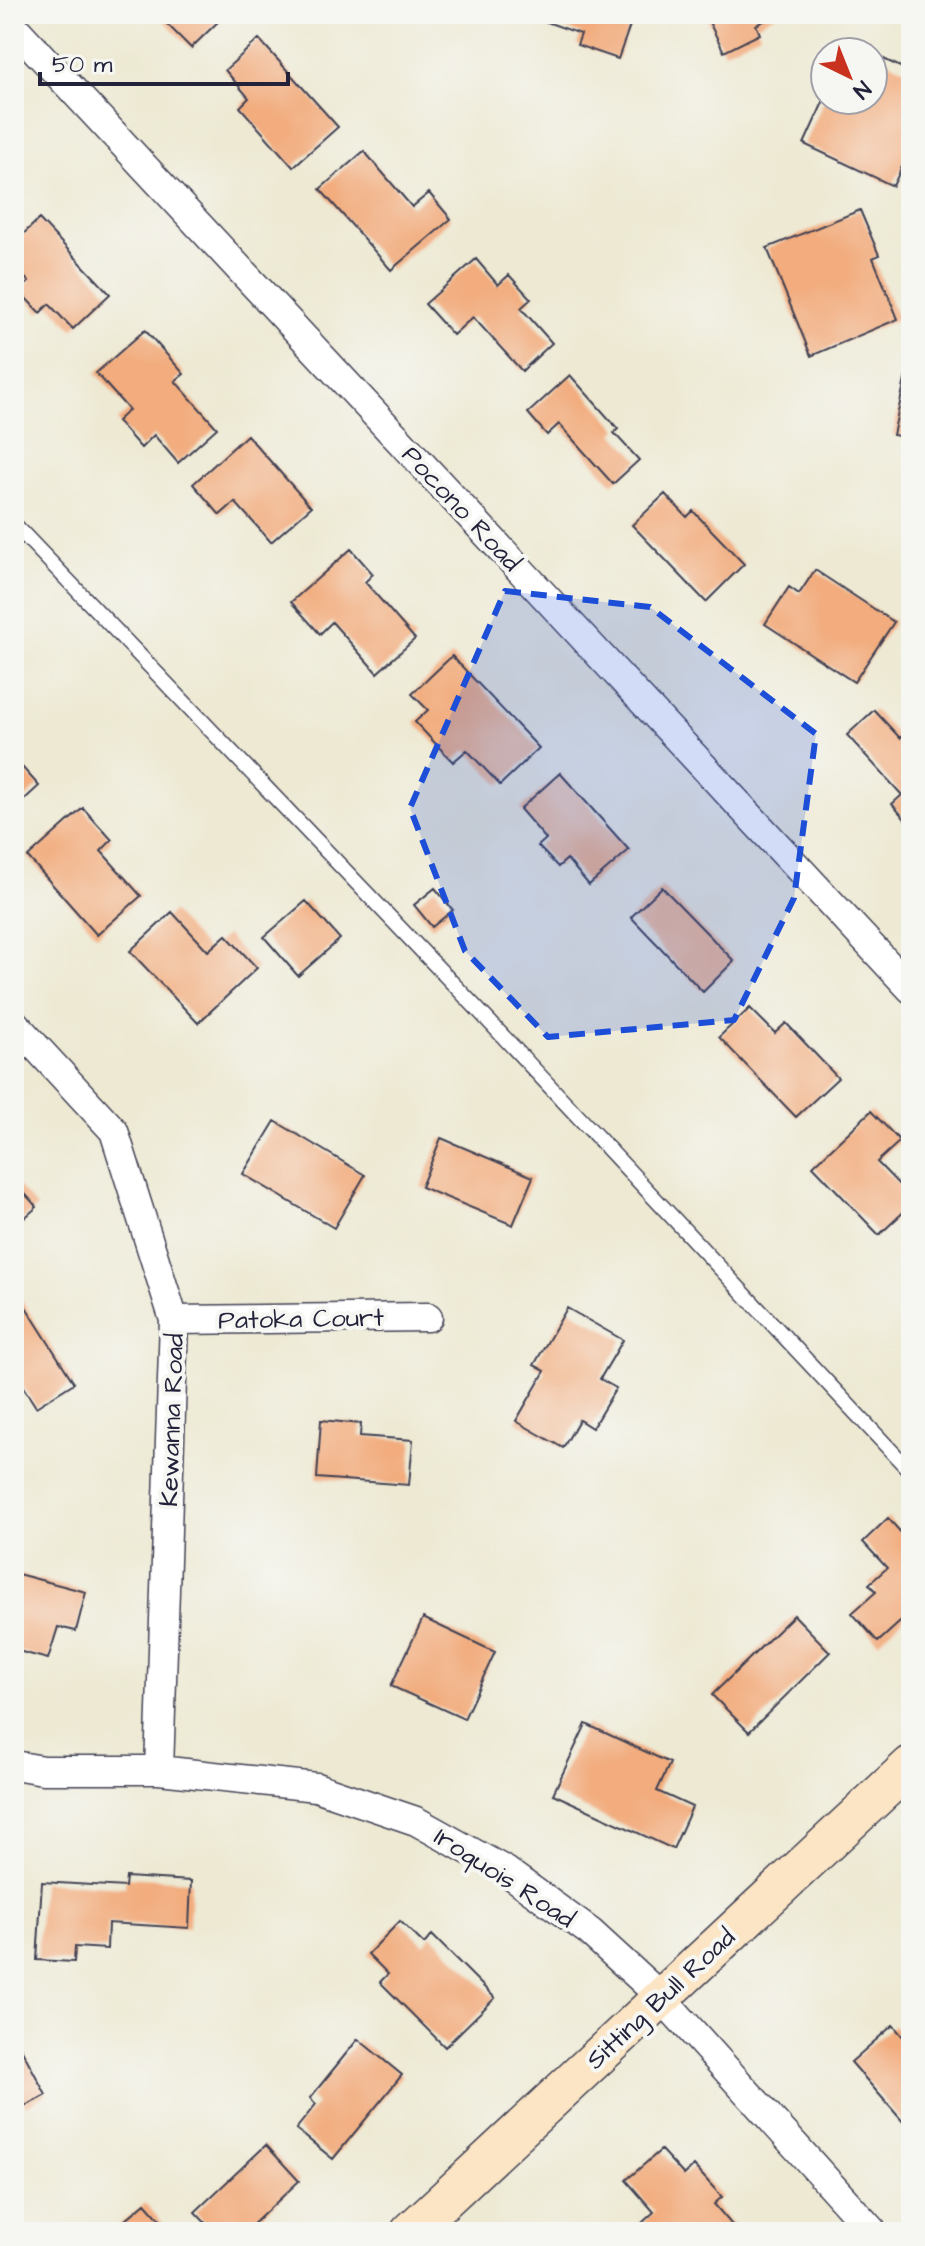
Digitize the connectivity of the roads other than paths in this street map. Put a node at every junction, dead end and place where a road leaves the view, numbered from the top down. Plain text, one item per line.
1 (14, 27) edge
2 (14, 524) edge
3 (911, 989) edge
4 (14, 1023) edge
5 (428, 1317) dead end
6 (174, 1320) junction
7 (911, 1472) edge
8 (14, 1765) edge
9 (911, 1765) edge
10 (159, 1770) junction
11 (661, 1997) junction
12 (410, 2232) edge
13 (873, 2232) edge

1 - 3 street, Pocono Road
2 - 7 lane
4 - 6 street, Kewanna Road
5 - 6 street, Patoka Court
6 - 10 street, Kewanna Road
8 - 10 street, Iroquois Road
9 - 11 street, Sitting Bull Road
10 - 11 street, Iroquois Road
11 - 12 street, Sitting Bull Road
11 - 13 street, Iroquois Road

